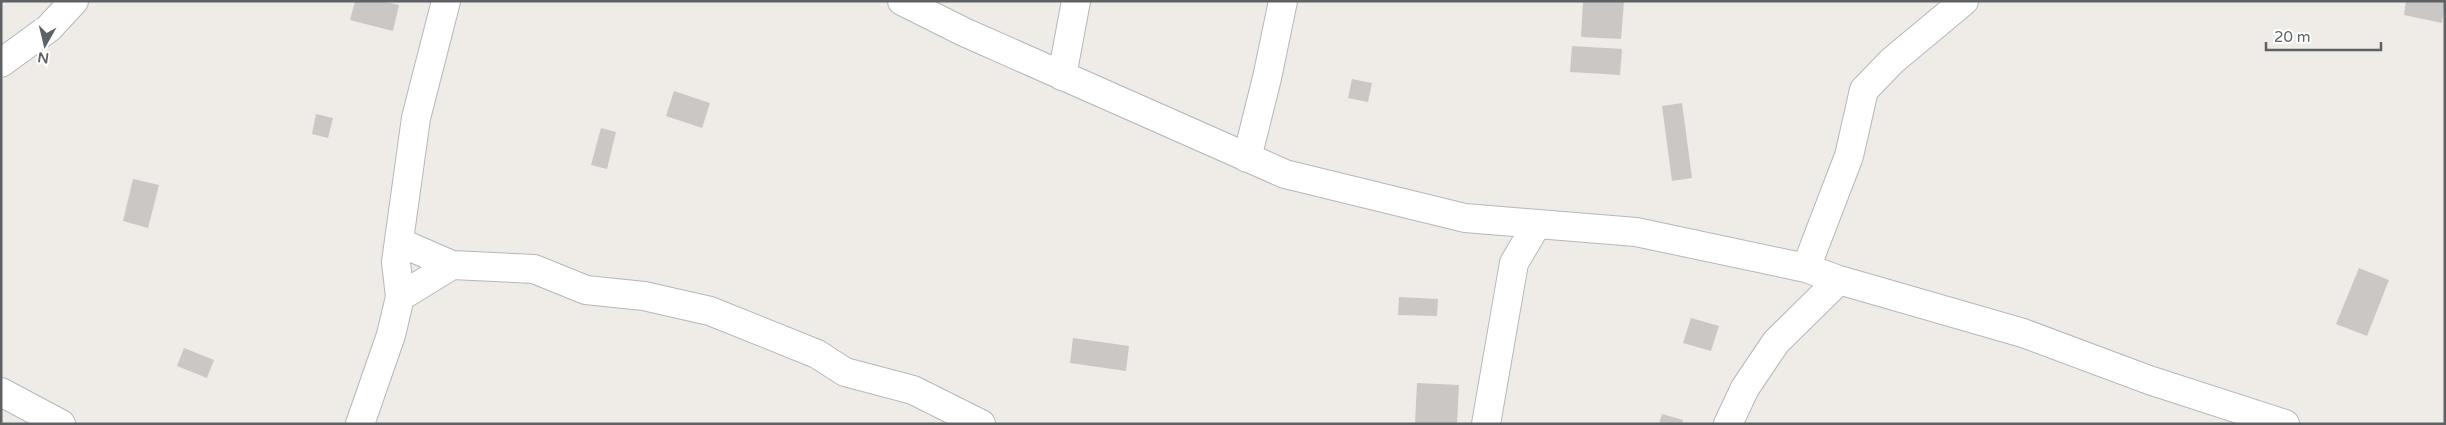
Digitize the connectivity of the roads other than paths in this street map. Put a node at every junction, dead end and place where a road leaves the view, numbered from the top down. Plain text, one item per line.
1 (74, 1) edge
2 (446, 1) edge
3 (902, 1) edge
4 (1076, 1) edge
5 (1283, 1) edge
6 (1964, 1) edge
7 (1, 63) edge
8 (1062, 76) junction
9 (1247, 158) junction
10 (1537, 224) junction
11 (399, 242) junction
12 (452, 265) junction
13 (1806, 268) junction
14 (1839, 280) junction
15 (400, 298) junction
16 (1, 392) edge
17 (61, 424) edge
18 (360, 424) edge
19 (981, 424) edge
20 (1486, 424) edge
21 (1728, 424) edge
22 (2285, 424) edge

1 - 7 street
2 - 11 street
3 - 8 street
4 - 8 street
5 - 9 street
6 - 13 street
8 - 9 street
9 - 10 street
10 - 13 street
10 - 20 street
11 - 12 street
11 - 15 street
12 - 15 street
12 - 19 street
13 - 14 street
14 - 21 street
14 - 22 street
15 - 18 street
16 - 17 street

